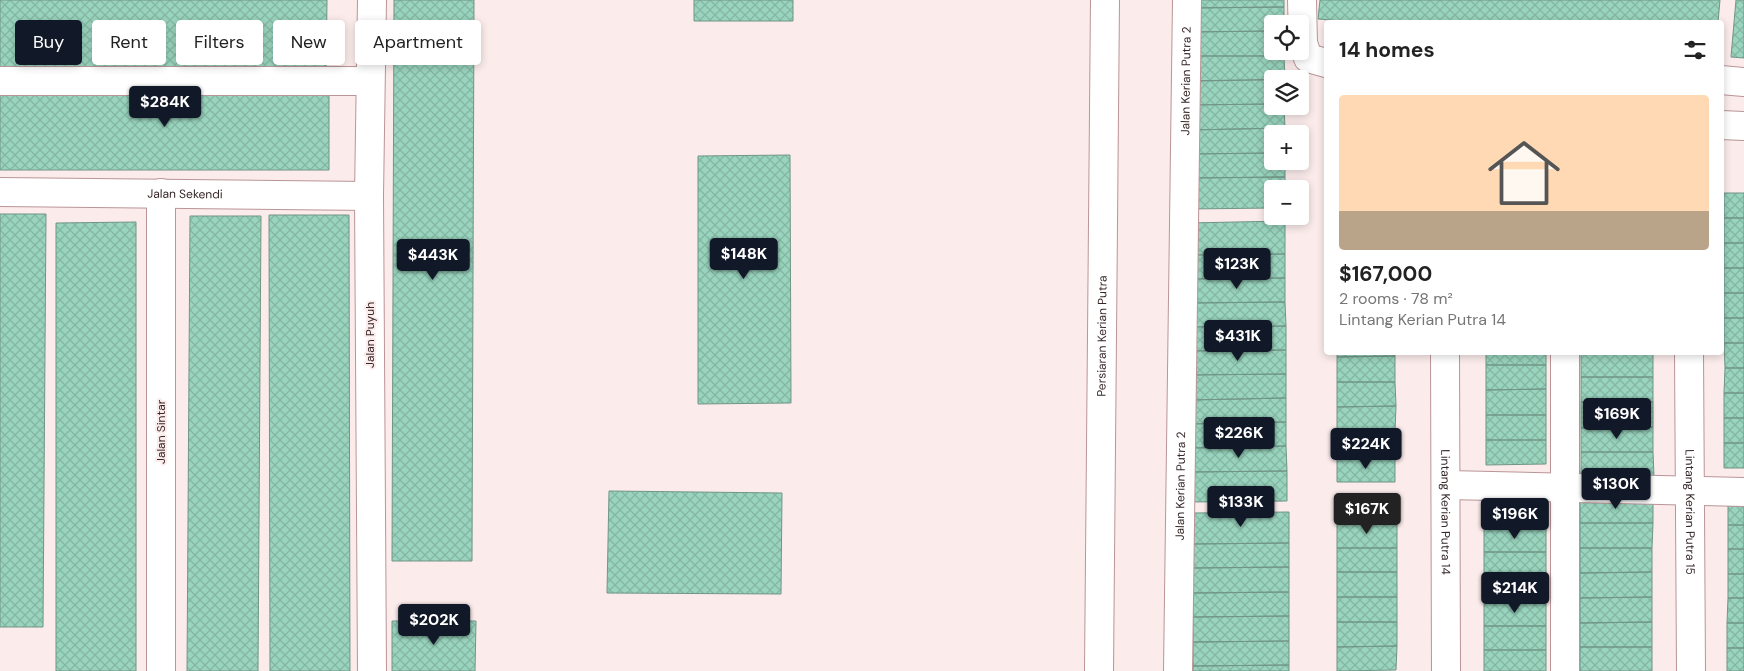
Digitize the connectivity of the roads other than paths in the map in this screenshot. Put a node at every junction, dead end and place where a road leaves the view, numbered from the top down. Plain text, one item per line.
1 (372, 0) edge
2 (1105, 0) edge
3 (1187, 0) edge
4 (1302, 0) edge
5 (1324, 62) edge
6 (1724, 80) edge
7 (0, 81) edge
8 (370, 81) junction
9 (1744, 82) edge
10 (1724, 125) edge
11 (1744, 126) edge
12 (0, 192) edge
13 (161, 193) junction
14 (369, 196) junction
15 (1445, 355) edge
16 (1565, 355) edge
17 (1689, 355) edge
18 (1446, 486) junction
19 (1565, 489) junction
20 (1691, 492) junction
21 (1744, 492) edge
22 (161, 671) edge
23 (372, 671) edge
24 (1099, 671) edge
25 (1178, 671) edge
26 (1446, 671) edge
27 (1564, 671) edge
28 (1691, 671) edge

1 - 8 street, Jalan Puyuh
2 - 24 street, Persiaran Kerian Putra
3 - 25 street, Jalan Kerian Putra 2
4 - 5 street
6 - 9 street
7 - 8 street
8 - 14 street, Jalan Puyuh
10 - 11 street
12 - 13 street, Jalan Sekendi
13 - 14 street, Jalan Sekendi
13 - 22 street, Jalan Sintar
14 - 23 street, Jalan Puyuh
15 - 18 street, Lintang Kerian Putra 14
16 - 19 street
17 - 20 street, Lintang Kerian Putra 15
18 - 19 street
18 - 26 street, Lintang Kerian Putra 14
19 - 20 street
19 - 27 street
20 - 21 street
20 - 28 street, Lintang Kerian Putra 15

